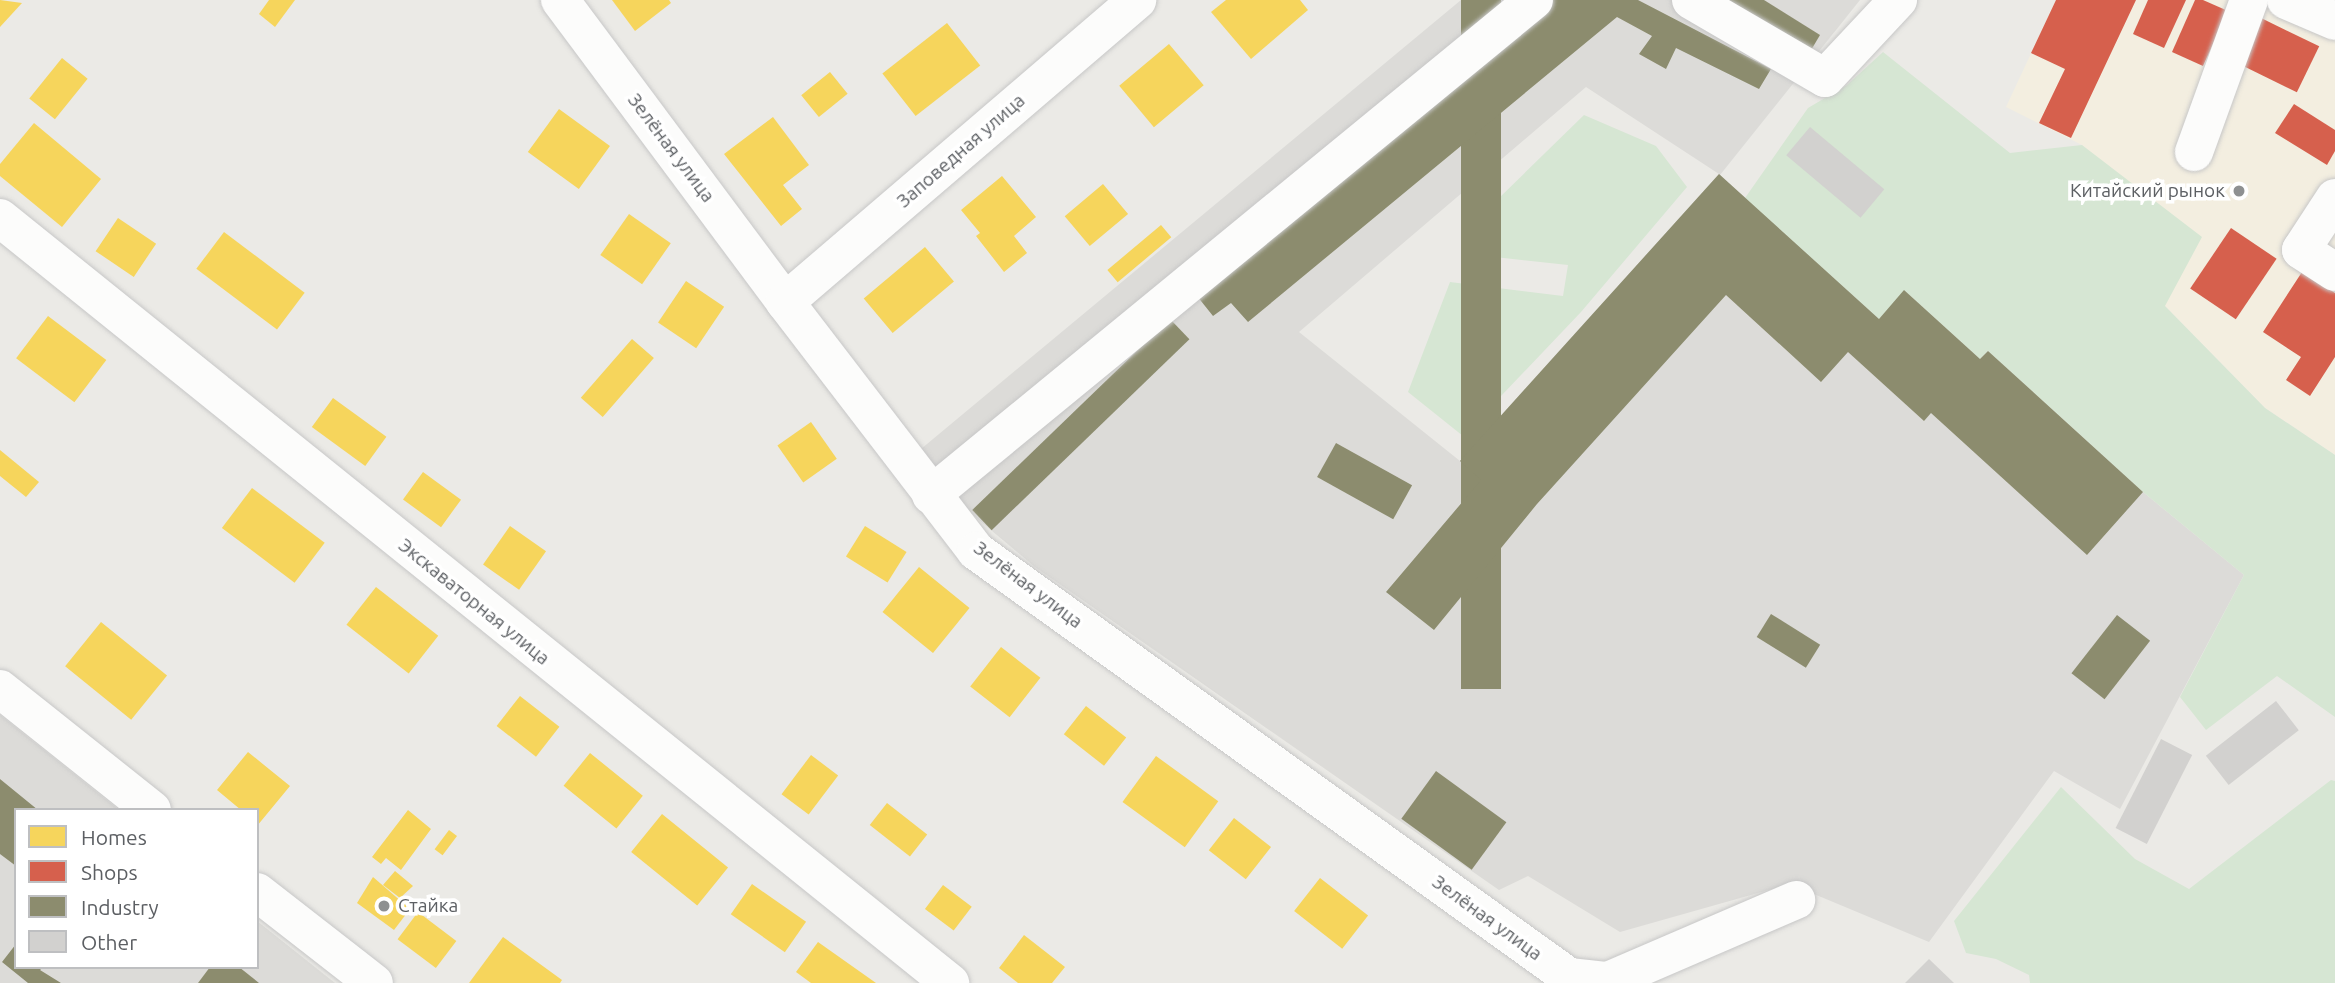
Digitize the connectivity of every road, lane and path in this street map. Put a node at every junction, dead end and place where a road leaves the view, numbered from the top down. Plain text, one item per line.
1 (560, 0) edge
2 (1137, 0) edge
3 (1534, 0) edge
4 (1691, 0) edge
5 (1898, 0) edge
6 (2249, 0) edge
7 (2287, 0) edge
8 (2335, 22) edge
9 (2193, 152) dead end
10 (2335, 198) edge
11 (0, 218) edge
12 (2335, 272) edge
13 (785, 302) junction
14 (931, 495) junction
15 (0, 689) edge
16 (149, 808) edge
17 (259, 894) edge
18 (1796, 900) dead end
19 (1567, 980) edge
20 (374, 983) edge
21 (950, 983) edge

1 - 13 street, Зелёная улица
2 - 13 street, Заповедная улица
3 - 14 street
4 - 5 street
6 - 9 street
7 - 8 street
10 - 12 street
11 - 21 street, Экскаваторная улица
13 - 14 street, Зелёная улица
14 - 19 street, Зелёная улица
15 - 16 street
17 - 20 street
18 - 19 street

